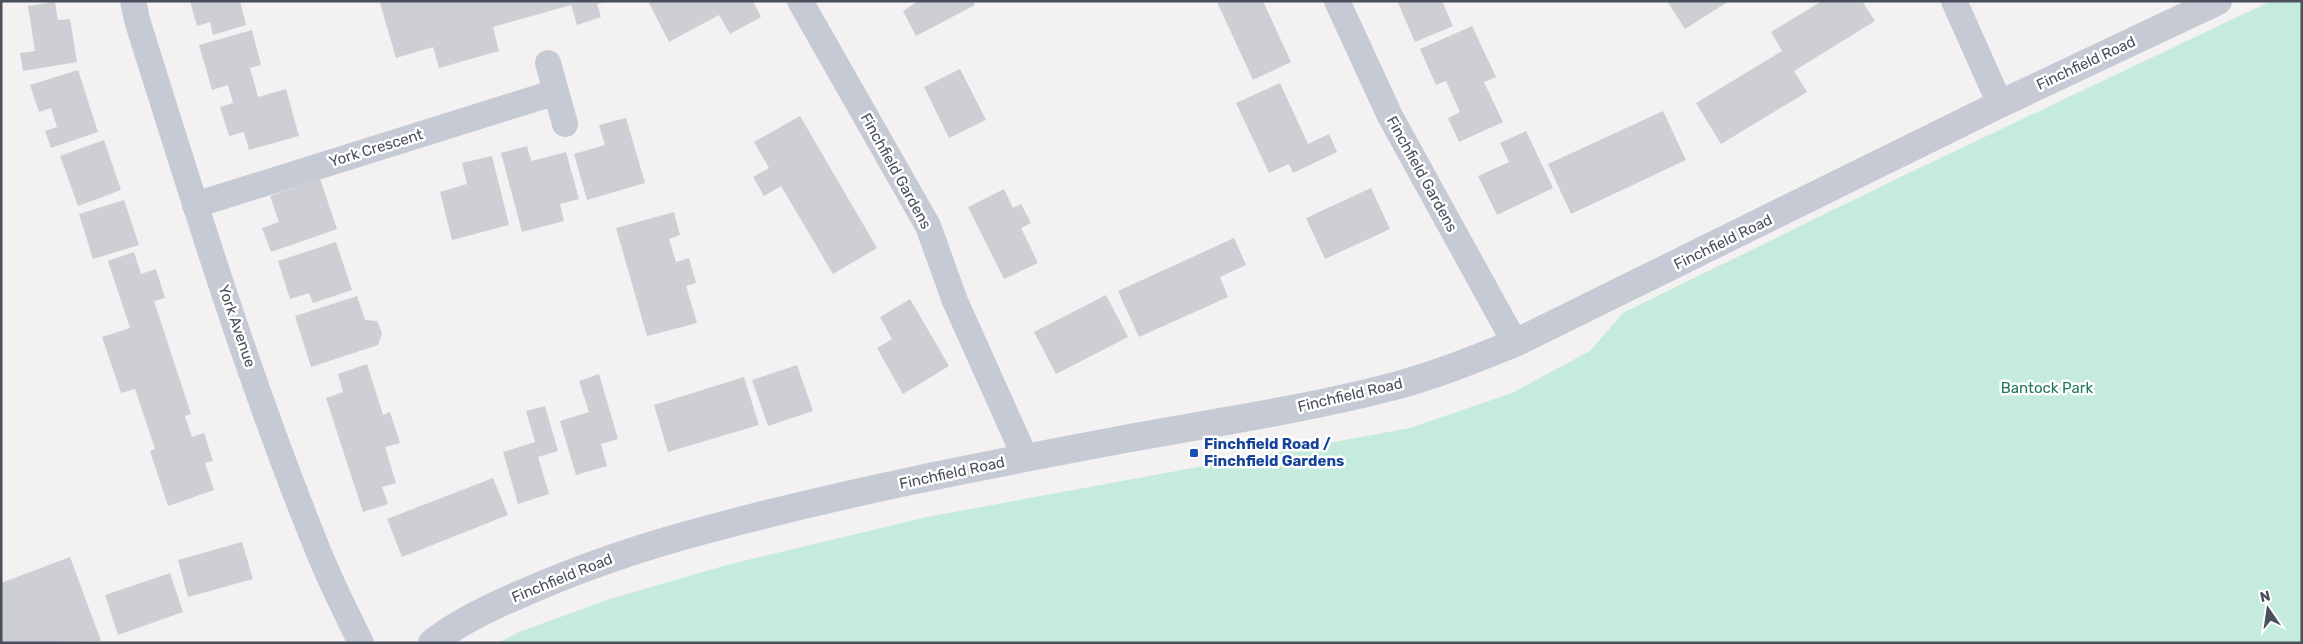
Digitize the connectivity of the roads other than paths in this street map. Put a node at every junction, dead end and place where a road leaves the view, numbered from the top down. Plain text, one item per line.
1 (133, 1) edge
2 (800, 1) edge
3 (1337, 1) edge
4 (1954, 1) edge
5 (2218, 1) edge
6 (548, 63) dead end
7 (556, 92) junction
8 (2000, 104) junction
9 (565, 124) dead end
10 (195, 205) junction
11 (1515, 343) junction
12 (1025, 458) junction
13 (361, 643) edge
14 (432, 643) edge

1 - 10 street, York Avenue
2 - 12 street, Finchfield Gardens
3 - 11 street, Finchfield Gardens
4 - 8 street
5 - 8 street, Finchfield Road
6 - 7 street
7 - 9 street
7 - 10 street, York Crescent
8 - 11 street, Finchfield Road
10 - 13 street, York Avenue
11 - 12 street, Finchfield Road
12 - 14 street, Finchfield Road

